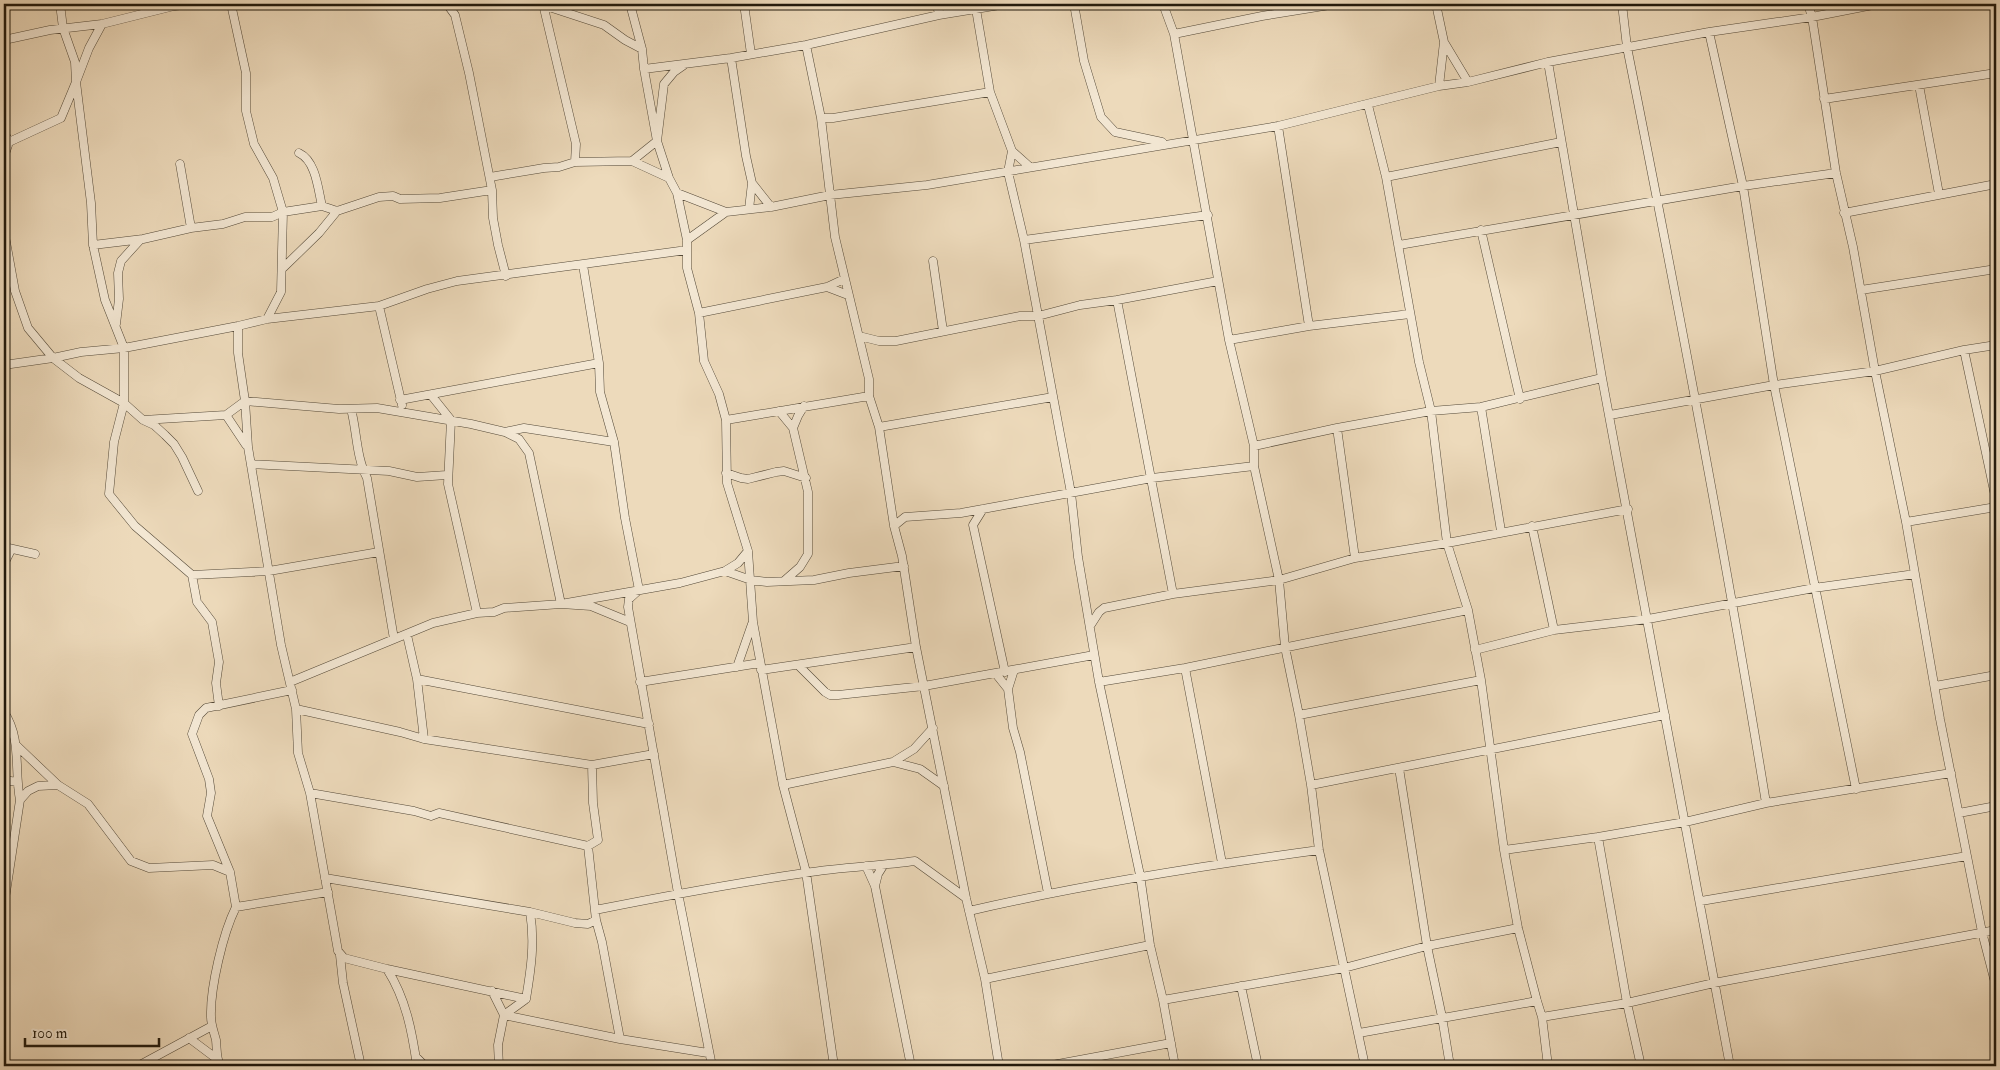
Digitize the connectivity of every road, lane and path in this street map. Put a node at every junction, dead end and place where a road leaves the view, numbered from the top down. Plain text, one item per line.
1 (60, 4) edge
2 (194, 4) edge
3 (231, 4) edge
4 (447, 4) edge
5 (543, 4) edge
6 (630, 4) edge
7 (744, 4) edge
8 (937, 4) edge
9 (1006, 4) edge
10 (1074, 4) edge
11 (1163, 4) edge
12 (1336, 4) edge
13 (1436, 4) edge
14 (1622, 4) edge
15 (1808, 4) edge
16 (1878, 4) edge
17 (976, 9) junction
18 (939, 15) junction
19 (1812, 17) junction
20 (102, 24) junction
21 (63, 28) junction
22 (1709, 32) junction
23 (1174, 34) junction
24 (4, 40) edge
25 (1444, 42) junction
26 (806, 45) junction
27 (1627, 47) junction
28 (642, 49) junction
29 (751, 54) junction
30 (731, 58) junction
31 (1548, 62) junction
32 (686, 64) junction
33 (644, 69) junction
34 (1996, 73) edge
35 (76, 82) junction
36 (1468, 82) junction
37 (1919, 85) junction
38 (1439, 86) junction
39 (990, 92) junction
40 (1824, 99) junction
41 (1368, 104) junction
42 (821, 118) junction
43 (1278, 126) junction
44 (4, 132) edge
45 (657, 140) junction
46 (9, 142) junction
47 (1193, 142) junction
48 (1561, 142) junction
49 (1168, 144) junction
50 (1012, 151) junction
51 (299, 153) dead end
52 (4, 157) edge
53 (632, 161) junction
54 (575, 162) junction
55 (180, 164) dead end
56 (1030, 167) junction
57 (1008, 172) junction
58 (1836, 173) junction
59 (490, 177) junction
60 (1386, 177) junction
61 (669, 178) junction
62 (752, 183) junction
63 (1996, 184) edge
64 (1743, 186) junction
65 (492, 190) junction
66 (677, 193) junction
67 (1939, 194) junction
68 (830, 195) junction
69 (1658, 201) junction
70 (322, 206) junction
71 (771, 207) junction
72 (749, 209) junction
73 (337, 211) junction
74 (283, 212) junction
75 (726, 212) junction
76 (1844, 213) junction
77 (1208, 215) junction
78 (1576, 215) junction
79 (191, 228) junction
80 (1481, 230) junction
81 (4, 231) edge
82 (140, 240) junction
83 (687, 240) junction
84 (1024, 240) junction
85 (1398, 245) junction
86 (92, 246) junction
87 (687, 250) junction
88 (933, 262) dead end
89 (583, 265) junction
90 (283, 268) junction
91 (1996, 270) edge
92 (506, 276) junction
93 (844, 279) junction
94 (1218, 281) junction
95 (827, 287) junction
96 (1861, 290) junction
97 (848, 295) junction
98 (1117, 300) junction
99 (379, 306) junction
100 (699, 313) junction
101 (1410, 314) junction
102 (1038, 316) junction
103 (267, 319) junction
104 (116, 324) junction
105 (238, 326) junction
106 (1308, 326) junction
107 (943, 331) junction
108 (859, 336) junction
109 (1229, 340) junction
110 (1996, 345) edge
111 (124, 348) junction
112 (1964, 350) junction
113 (53, 358) junction
114 (599, 363) junction
115 (4, 365) edge
116 (1875, 370) junction
117 (1602, 378) junction
118 (1774, 385) junction
119 (431, 395) junction
120 (869, 396) junction
121 (1053, 397) junction
122 (1520, 399) junction
123 (400, 400) junction
124 (1696, 400) junction
125 (245, 401) junction
126 (124, 403) junction
127 (804, 406) junction
128 (1481, 407) junction
129 (351, 409) junction
130 (778, 411) junction
131 (1431, 411) junction
132 (403, 412) junction
133 (226, 414) junction
134 (1610, 415) junction
135 (143, 420) junction
136 (451, 420) junction
137 (726, 420) junction
138 (879, 427) junction
139 (524, 428) junction
140 (793, 428) junction
141 (1338, 428) junction
142 (505, 432) junction
143 (519, 439) junction
144 (614, 442) junction
145 (1254, 446) junction
146 (248, 447) junction
147 (251, 464) junction
148 (800, 464) junction
149 (1254, 466) junction
150 (363, 471) junction
151 (791, 472) junction
152 (726, 473) junction
153 (447, 475) junction
154 (806, 478) junction
155 (1152, 478) junction
156 (198, 491) dead end
157 (1071, 493) junction
158 (1996, 500) edge
159 (1996, 507) edge
160 (983, 509) junction
161 (1628, 509) junction
162 (961, 513) junction
163 (1906, 522) junction
164 (973, 525) junction
165 (894, 526) junction
166 (1532, 526) junction
167 (1501, 532) junction
168 (1447, 543) junction
169 (7, 548) edge
170 (748, 551) junction
171 (379, 552) junction
172 (35, 554) dead end
173 (1354, 558) junction
174 (4, 564) edge
175 (904, 566) junction
176 (269, 571) junction
177 (725, 571) junction
178 (1914, 574) junction
179 (192, 575) junction
180 (750, 580) junction
181 (1279, 580) junction
182 (784, 581) junction
183 (1814, 588) junction
184 (639, 590) junction
185 (1173, 594) junction
186 (1733, 602) junction
187 (561, 604) junction
188 (1468, 610) junction
189 (477, 613) junction
190 (1648, 619) junction
191 (630, 622) junction
192 (753, 622) junction
193 (1090, 626) junction
194 (1554, 630) junction
195 (408, 635) junction
196 (394, 640) junction
197 (916, 646) junction
198 (1285, 647) junction
199 (1475, 650) junction
200 (1094, 655) junction
201 (798, 665) junction
202 (737, 667) junction
203 (761, 667) junction
204 (1185, 668) junction
205 (1009, 671) junction
206 (996, 674) junction
207 (1996, 675) edge
208 (416, 679) junction
209 (1481, 680) junction
210 (640, 682) junction
211 (1099, 682) junction
212 (291, 686) junction
213 (924, 686) junction
214 (1935, 686) junction
215 (1008, 689) junction
216 (219, 706) junction
217 (296, 709) junction
218 (4, 712) edge
219 (1299, 715) junction
220 (1665, 715) junction
221 (649, 724) junction
222 (933, 728) junction
223 (424, 739) junction
224 (17, 746) junction
225 (1491, 750) junction
226 (654, 754) junction
227 (893, 762) junction
228 (592, 765) junction
229 (1399, 768) junction
230 (1951, 773) junction
231 (4, 780) edge
232 (17, 782) junction
233 (58, 785) junction
234 (783, 785) junction
235 (1311, 785) junction
236 (944, 786) junction
237 (1856, 789) junction
238 (310, 792) junction
239 (20, 800) junction
240 (1766, 803) junction
241 (1996, 806) edge
242 (1959, 813) junction
243 (1685, 822) junction
244 (1598, 837) junction
245 (588, 846) junction
246 (1319, 850) junction
247 (1504, 850) junction
248 (1967, 856) junction
249 (1222, 863) junction
250 (866, 866) junction
251 (883, 866) junction
252 (230, 872) junction
253 (806, 872) junction
254 (1140, 875) junction
255 (325, 878) junction
256 (876, 886) junction
257 (328, 892) junction
258 (1048, 892) junction
259 (678, 893) junction
260 (966, 898) junction
261 (1701, 902) junction
262 (4, 905) edge
263 (236, 907) junction
264 (595, 910) junction
265 (969, 911) junction
266 (530, 912) junction
267 (544, 915) junction
268 (596, 920) junction
269 (1518, 928) junction
270 (533, 929) junction
271 (1996, 930) edge
272 (1982, 932) junction
273 (1150, 945) junction
274 (1428, 946) junction
275 (340, 955) junction
276 (1344, 968) junction
277 (387, 969) junction
278 (985, 979) junction
279 (1714, 983) junction
280 (1241, 986) junction
281 (1996, 986) edge
282 (492, 991) junction
283 (526, 999) junction
284 (1163, 1000) junction
285 (1536, 1001) junction
286 (1627, 1002) junction
287 (504, 1015) junction
288 (1442, 1017) junction
289 (1542, 1017) junction
290 (212, 1026) junction
291 (1359, 1033) junction
292 (190, 1038) junction
293 (620, 1039) junction
294 (1170, 1043) junction
295 (708, 1053) junction
296 (416, 1057) junction
297 (218, 1062) edge
298 (1080, 1063) edge
299 (138, 1066) edge
300 (361, 1066) edge
301 (417, 1066) edge
302 (425, 1066) edge
303 (499, 1066) edge
304 (712, 1066) edge
305 (834, 1066) edge
306 (911, 1066) edge
307 (1000, 1066) edge
308 (1047, 1066) edge
309 (1175, 1066) edge
310 (1258, 1066) edge
311 (1365, 1066) edge
312 (1450, 1066) edge
313 (1548, 1066) edge
314 (1641, 1066) edge
315 (1730, 1066) edge

1 - 21 street
2 - 20 street
3 - 74 street
4 - 59 street
5 - 28 street
5 - 54 street
6 - 28 street
7 - 29 street
8 - 18 street
9 - 17 street
10 - 49 street
11 - 23 street
12 - 23 street
13 - 25 street
14 - 27 street
15 - 19 street
16 - 19 street
17 - 18 street
17 - 39 street
18 - 26 street
19 - 22 street
19 - 40 street
20 - 21 street
20 - 35 street
21 - 24 street
21 - 35 street
22 - 27 street
22 - 64 street
23 - 47 street
25 - 36 street
25 - 38 street
26 - 29 street
26 - 42 street
27 - 31 street
27 - 69 street
28 - 33 street
29 - 30 street
30 - 32 street
30 - 62 street
31 - 36 street
31 - 48 street
32 - 33 street
32 - 45 street
33 - 45 street
34 - 37 street
35 - 46 street
35 - 86 street
36 - 38 street
37 - 40 street
37 - 67 street
38 - 41 street
39 - 42 street
39 - 50 street
40 - 58 street
41 - 43 street
41 - 60 street
42 - 68 street
43 - 47 street
43 - 106 street
44 - 46 street
45 - 53 street
45 - 61 street
46 - 52 street
47 - 49 street
47 - 77 street
48 - 60 street
48 - 78 street
49 - 56 street
50 - 56 street
50 - 57 street
51 - 70 street
53 - 54 street
53 - 61 street
54 - 59 street
55 - 79 street
56 - 57 street
57 - 68 street
57 - 84 street
58 - 64 street
58 - 76 street
59 - 65 street
60 - 85 street
61 - 66 street
62 - 71 street
62 - 72 street
63 - 67 street
64 - 69 street
64 - 118 street
65 - 73 street
65 - 92 street
66 - 75 street
66 - 83 street
67 - 76 street
68 - 71 street
68 - 93 street
69 - 78 street
69 - 124 street
70 - 73 street
70 - 74 street
71 - 72 street
72 - 75 street
73 - 90 street
74 - 79 street
74 - 90 street
75 - 83 street
76 - 96 street
77 - 84 street
77 - 94 street
78 - 80 street
78 - 117 street
79 - 82 street
80 - 85 street
80 - 122 street
81 - 113 street
82 - 86 street
82 - 104 street
83 - 87 street
84 - 102 street
85 - 101 street
86 - 104 street
87 - 89 street
87 - 100 street
88 - 107 street
89 - 92 street
89 - 114 street
90 - 103 street
91 - 96 street
92 - 99 street
93 - 95 street
93 - 97 street
94 - 98 street
94 - 109 street
95 - 97 street
95 - 100 street
96 - 116 street
97 - 108 street
98 - 102 street
98 - 155 street
99 - 103 street
99 - 123 street
100 - 137 street
101 - 106 street
101 - 131 street
102 - 107 street
102 - 121 street
103 - 105 street
104 - 111 street
105 - 111 street
105 - 125 street
106 - 109 street
107 - 108 street
108 - 120 street
109 - 145 street
110 - 112 street
111 - 113 street
111 - 126 street
112 - 116 street
112 - 158 street
113 - 115 street
113 - 126 street
114 - 119 street
114 - 144 street
116 - 118 street
116 - 163 street
117 - 122 street
117 - 134 street
118 - 124 street
118 - 183 street
119 - 123 street
119 - 136 street
120 - 127 street
120 - 138 street
121 - 138 street
121 - 157 street
122 - 128 street
123 - 132 street
124 - 134 street
124 - 186 street
125 - 129 street
125 - 133 street
125 - 146 street
126 - 135 street
126 - 179 street
127 - 130 street
127 - 140 street
128 - 131 street
128 - 167 street
129 - 132 street
129 - 150 street
130 - 137 street
130 - 140 street
131 - 141 street
131 - 168 street
132 - 136 street
133 - 135 street
133 - 146 street
134 - 161 street
135 - 156 street
136 - 142 street
136 - 153 street
137 - 152 street
138 - 165 street
139 - 142 street
139 - 143 street
139 - 144 street
140 - 148 street
141 - 145 street
141 - 173 street
142 - 143 street
143 - 187 street
144 - 184 street
145 - 149 street
146 - 147 street
147 - 150 street
147 - 176 street
148 - 151 street
148 - 154 street
149 - 155 street
149 - 181 street
150 - 153 street
150 - 171 street
151 - 152 street
151 - 154 street
152 - 170 street
153 - 189 street
154 - 182 street
155 - 157 street
155 - 185 street
157 - 160 street
157 - 193 street
159 - 163 street
160 - 162 street
160 - 164 street
161 - 166 street
161 - 190 street
162 - 164 street
162 - 165 street
163 - 178 street
164 - 205 street
165 - 175 street
166 - 167 street
166 - 194 street
167 - 168 street
168 - 173 street
168 - 188 street
169 - 172 street
169 - 174 street
170 - 177 street
170 - 180 street
171 - 176 street
171 - 196 street
173 - 181 street
175 - 182 street
175 - 197 street
176 - 179 street
176 - 212 street
177 - 180 street
177 - 184 street
178 - 183 street
178 - 214 street
179 - 216 street
180 - 182 street
180 - 192 street
181 - 185 street
181 - 198 street
183 - 186 street
183 - 237 street
184 - 187 street
184 - 191 street
185 - 193 street
186 - 190 street
186 - 240 street
187 - 189 street
187 - 191 street
188 - 198 street
188 - 199 street
189 - 195 street
190 - 194 street
190 - 220 street
191 - 210 street
192 - 202 street
192 - 203 street
193 - 200 street
194 - 199 street
195 - 196 street
195 - 208 street
196 - 212 street
197 - 201 street
197 - 213 street
198 - 204 street
198 - 219 street
199 - 209 street
200 - 205 street
200 - 211 street
201 - 203 street
201 - 213 street
202 - 203 street
202 - 210 street
203 - 234 street
204 - 211 street
204 - 249 street
205 - 206 street
205 - 215 street
206 - 213 street
206 - 215 street
207 - 214 street
208 - 221 street
208 - 223 street
209 - 219 street
209 - 225 street
210 - 221 street
211 - 254 street
212 - 216 street
212 - 217 street
213 - 222 street
214 - 230 street
215 - 258 street
216 - 252 street
217 - 223 street
217 - 238 street
218 - 224 street
219 - 235 street
220 - 225 street
220 - 243 street
221 - 226 street
222 - 227 street
222 - 236 street
223 - 228 street
224 - 232 street
224 - 233 street
225 - 229 street
225 - 247 street
226 - 228 street
226 - 259 street
227 - 234 street
227 - 236 street
228 - 245 street
229 - 235 street
229 - 274 street
230 - 237 street
230 - 242 street
231 - 232 street
232 - 239 street
233 - 239 street
233 - 252 street
234 - 253 street
235 - 246 street
236 - 260 street
237 - 240 street
238 - 245 street
238 - 255 street
239 - 262 street
240 - 243 street
241 - 242 street
242 - 248 street
243 - 244 street
243 - 261 street
244 - 247 street
244 - 286 street
245 - 264 street
246 - 249 street
246 - 276 street
247 - 269 street
248 - 261 street
248 - 272 street
249 - 254 street
250 - 251 street
250 - 253 street
250 - 256 street
251 - 256 street
251 - 260 street
252 - 263 street
253 - 259 street
253 - 305 street
254 - 258 street
254 - 273 street
255 - 257 street
255 - 266 street
256 - 306 street
257 - 263 street
257 - 275 street
258 - 265 street
259 - 264 street
259 - 295 street
260 - 265 street
261 - 279 street
263 - 290 street
264 - 268 street
265 - 278 street
266 - 267 street
266 - 270 street
267 - 268 street
267 - 270 street
268 - 293 street
269 - 274 street
269 - 285 street
270 - 283 street
271 - 272 street
272 - 279 street
272 - 281 street
273 - 278 street
273 - 284 street
274 - 276 street
274 - 288 street
275 - 277 street
275 - 300 street
276 - 280 street
276 - 291 street
277 - 282 street
277 - 296 street
278 - 307 street
279 - 286 street
279 - 315 street
280 - 284 street
280 - 310 street
282 - 283 street
282 - 287 street
283 - 287 street
284 - 294 street
285 - 288 street
285 - 289 street
286 - 289 street
286 - 314 street
287 - 293 street
287 - 303 street
288 - 291 street
288 - 312 street
289 - 313 street
290 - 292 street
290 - 297 street
291 - 311 street
292 - 297 street
292 - 299 street
293 - 295 street
294 - 298 street
294 - 309 street
295 - 304 street
296 - 301 street
296 - 302 street
298 - 308 street

